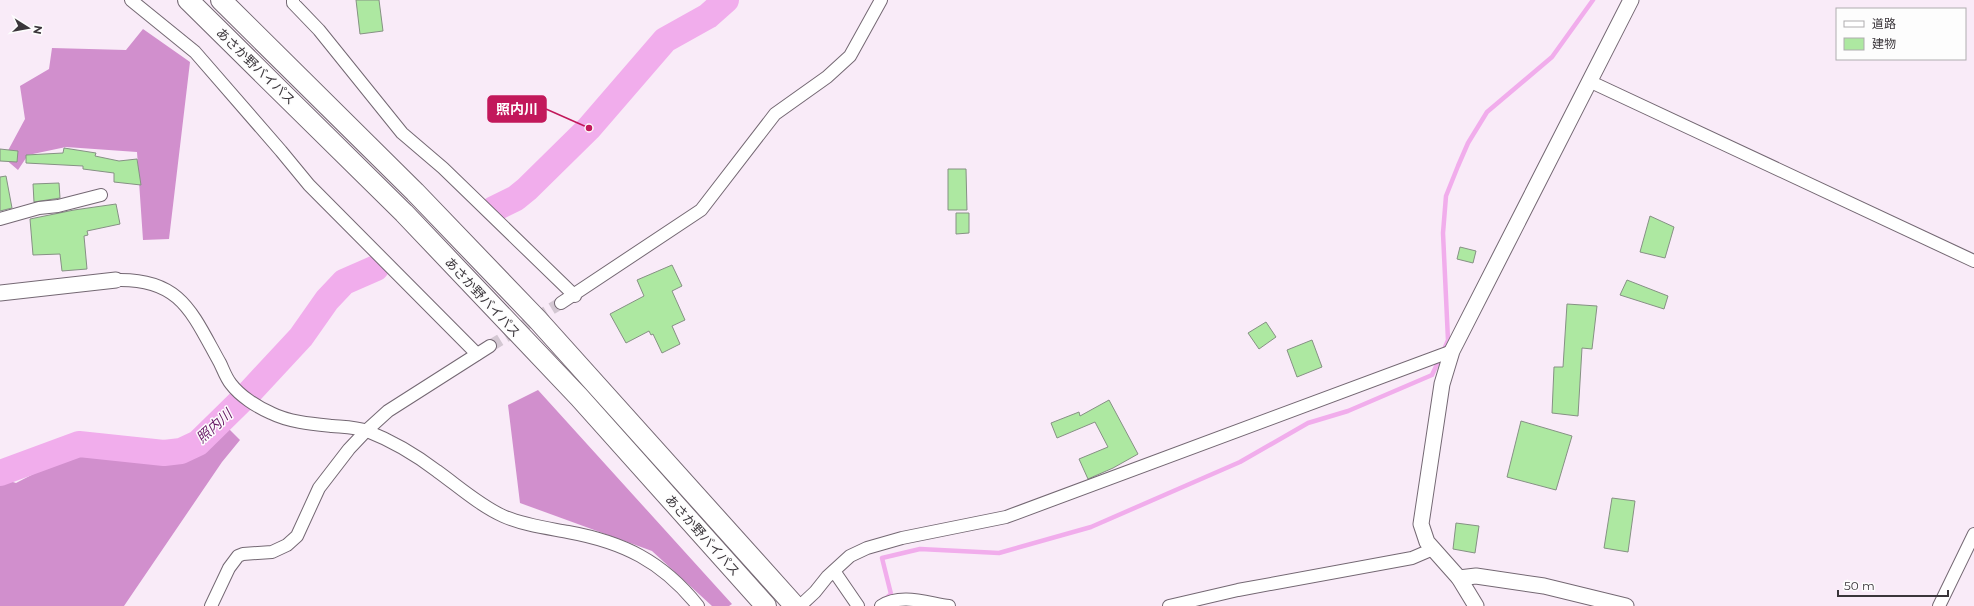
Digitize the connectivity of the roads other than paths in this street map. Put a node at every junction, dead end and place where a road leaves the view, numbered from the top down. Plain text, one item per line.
1 (131, 0) edge
2 (188, 0) edge
3 (221, 0) edge
4 (293, 0) edge
5 (881, 0) edge
6 (1631, 0) edge
7 (1591, 82) junction
8 (101, 195) dead end
9 (0, 219) edge
10 (1974, 261) edge
11 (116, 280) joint
12 (0, 293) edge
13 (575, 296) junction
14 (561, 303) tunnel mouth
15 (490, 346) tunnel mouth
16 (1452, 351) junction
17 (477, 354) junction
18 (366, 431) junction
19 (1974, 534) edge
20 (1433, 549) junction
21 (834, 571) junction
22 (1459, 578) junction
23 (211, 606) edge
24 (698, 606) edge
25 (766, 606) edge
26 (795, 606) edge
27 (800, 606) edge
28 (858, 606) edge
29 (881, 606) edge
30 (949, 606) edge
31 (1169, 606) edge
32 (1476, 606) edge
33 (1626, 606) edge
34 (1939, 606) edge

1 - 17 street
2 - 25 highway, あさか野バイパス
3 - 26 highway, あさか野バイパス
4 - 13 street
5 - 13 street
6 - 7 street
7 - 10 street
7 - 16 street
8 - 9 street
11 - 12 street
11 - 18 street
13 - 14 street
15 - 17 street
16 - 20 street
16 - 21 street
17 - 18 street
18 - 23 street
18 - 24 street
19 - 34 street
20 - 22 street
20 - 31 street
21 - 27 street
21 - 28 street
22 - 32 street
22 - 33 street
29 - 30 street

